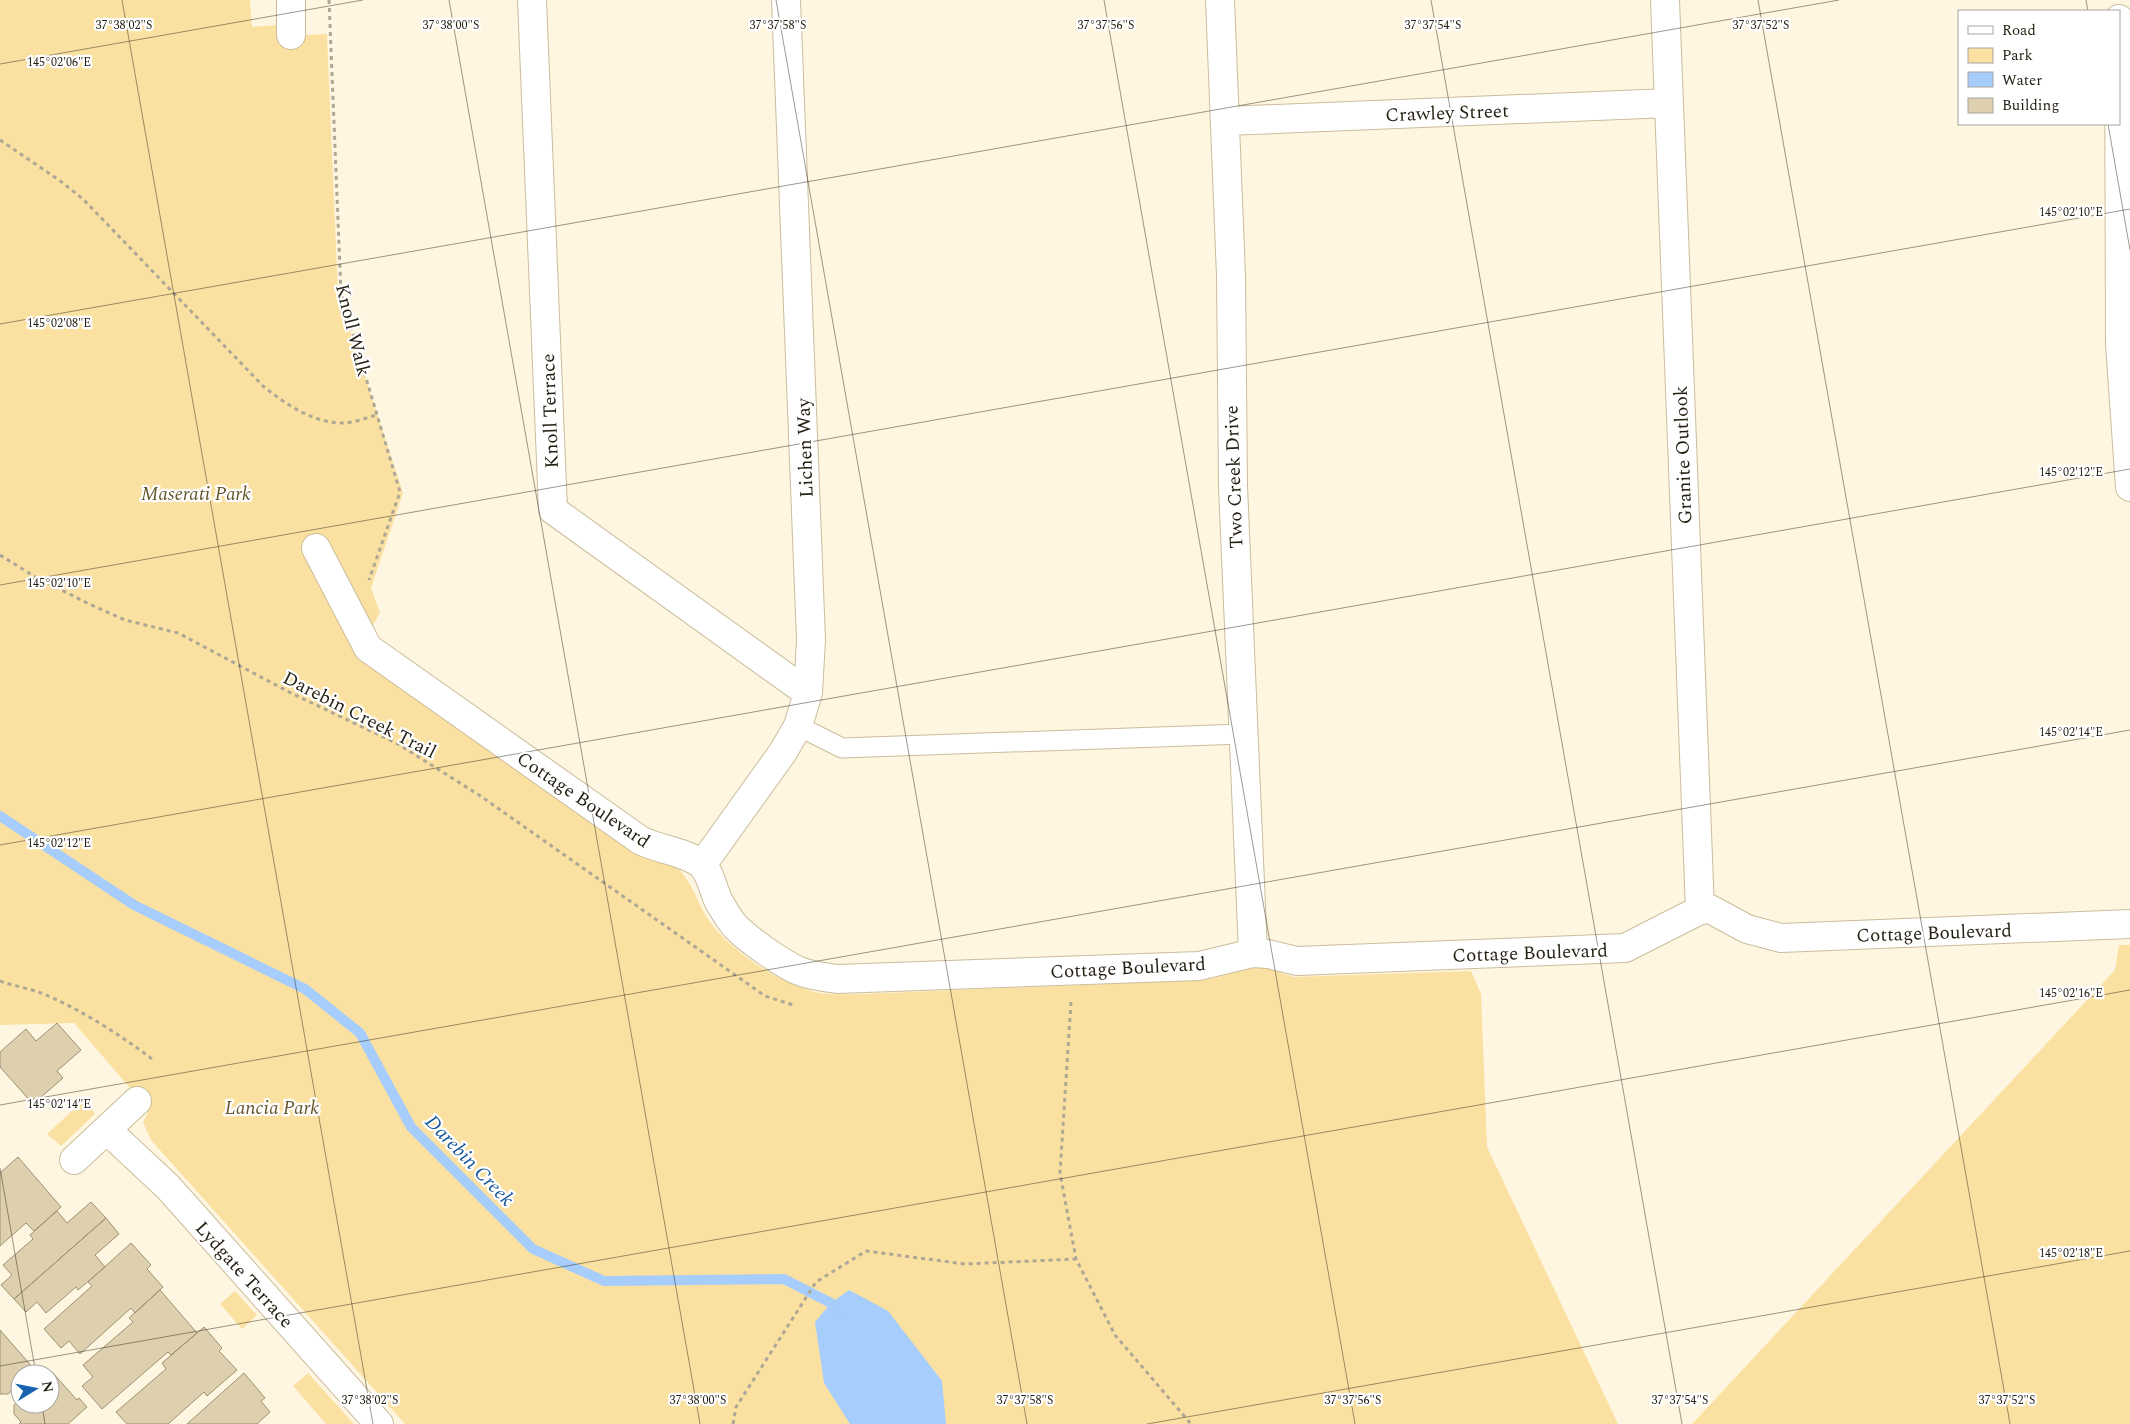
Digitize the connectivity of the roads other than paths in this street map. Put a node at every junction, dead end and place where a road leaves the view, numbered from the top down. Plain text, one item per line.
1 (290, 0) edge
2 (532, 0) edge
3 (786, 0) edge
4 (1220, 0) edge
5 (1665, 0) edge
6 (291, 35) dead end
7 (1669, 103) junction
8 (1226, 122) junction
9 (2119, 125) edge
10 (2130, 487) edge
11 (316, 548) dead end
12 (808, 692) junction
13 (798, 726) junction
14 (1243, 734) junction
15 (702, 865) junction
16 (1700, 910) junction
17 (2130, 924) edge
18 (1253, 953) junction
19 (137, 1101) dead end
20 (107, 1130) junction
21 (74, 1160) dead end
22 (379, 1424) edge

1 - 6 street
2 - 12 street, Knoll Terrace
3 - 12 street, Lichen Way
4 - 8 street, Two Creek Drive
5 - 7 street, Granite Outlook
7 - 8 street, Crawley Street
7 - 16 street, Granite Outlook
8 - 14 street, Two Creek Drive
9 - 10 street
11 - 15 street, Cottage Boulevard
12 - 13 street, Lichen Way
13 - 14 lane
13 - 15 street, Lichen Way
14 - 18 street, Two Creek Drive
15 - 18 street, Cottage Boulevard
16 - 17 street, Cottage Boulevard
16 - 18 street, Cottage Boulevard
19 - 20 street
20 - 21 street
20 - 22 street, Lydgate Terrace

